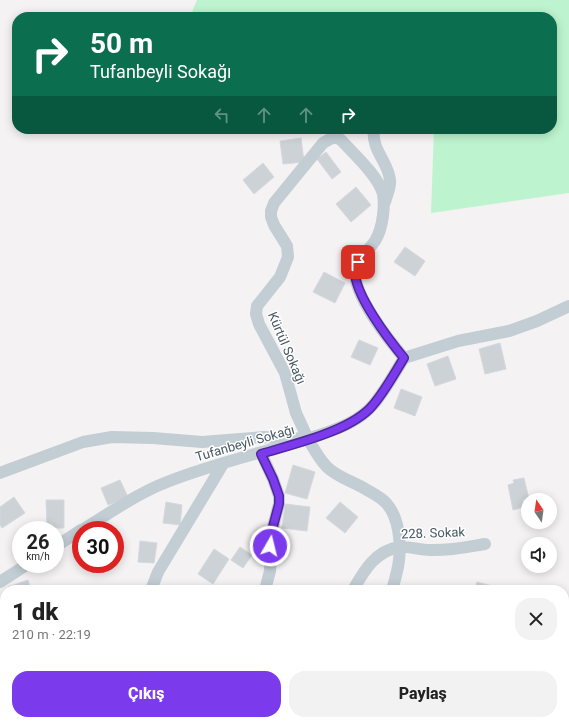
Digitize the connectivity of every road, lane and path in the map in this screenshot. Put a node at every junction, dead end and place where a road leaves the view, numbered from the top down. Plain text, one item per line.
1 (374, 134) edge
2 (384, 205) junction
3 (569, 306) edge
4 (404, 358) junction
5 (308, 439) junction
6 (261, 454) junction
7 (223, 464) junction
8 (0, 473) edge
9 (96, 521) edge
10 (485, 544) dead end
11 (400, 547) junction
12 (14, 573) edge
13 (0, 582) edge
14 (153, 585) edge
15 (266, 585) edge
16 (356, 585) edge
17 (393, 585) edge

1 - 2 street
2 - 4 street, Kürtül Sokağı
2 - 5 street, Kürtül Sokağı
3 - 4 street
4 - 5 street
5 - 6 street, Tufanbeyli Sokağı
5 - 8 street
5 - 11 street, Tufanbeyli Sokağı
6 - 7 street, Tufanbeyli Sokağı
6 - 15 street
7 - 9 street, Tufanbeyli Sokağı
7 - 14 street
10 - 11 street, 228. Sokak
11 - 16 street, 228. Sokak
11 - 17 street, Tufanbeyli Sokağı
12 - 13 street

